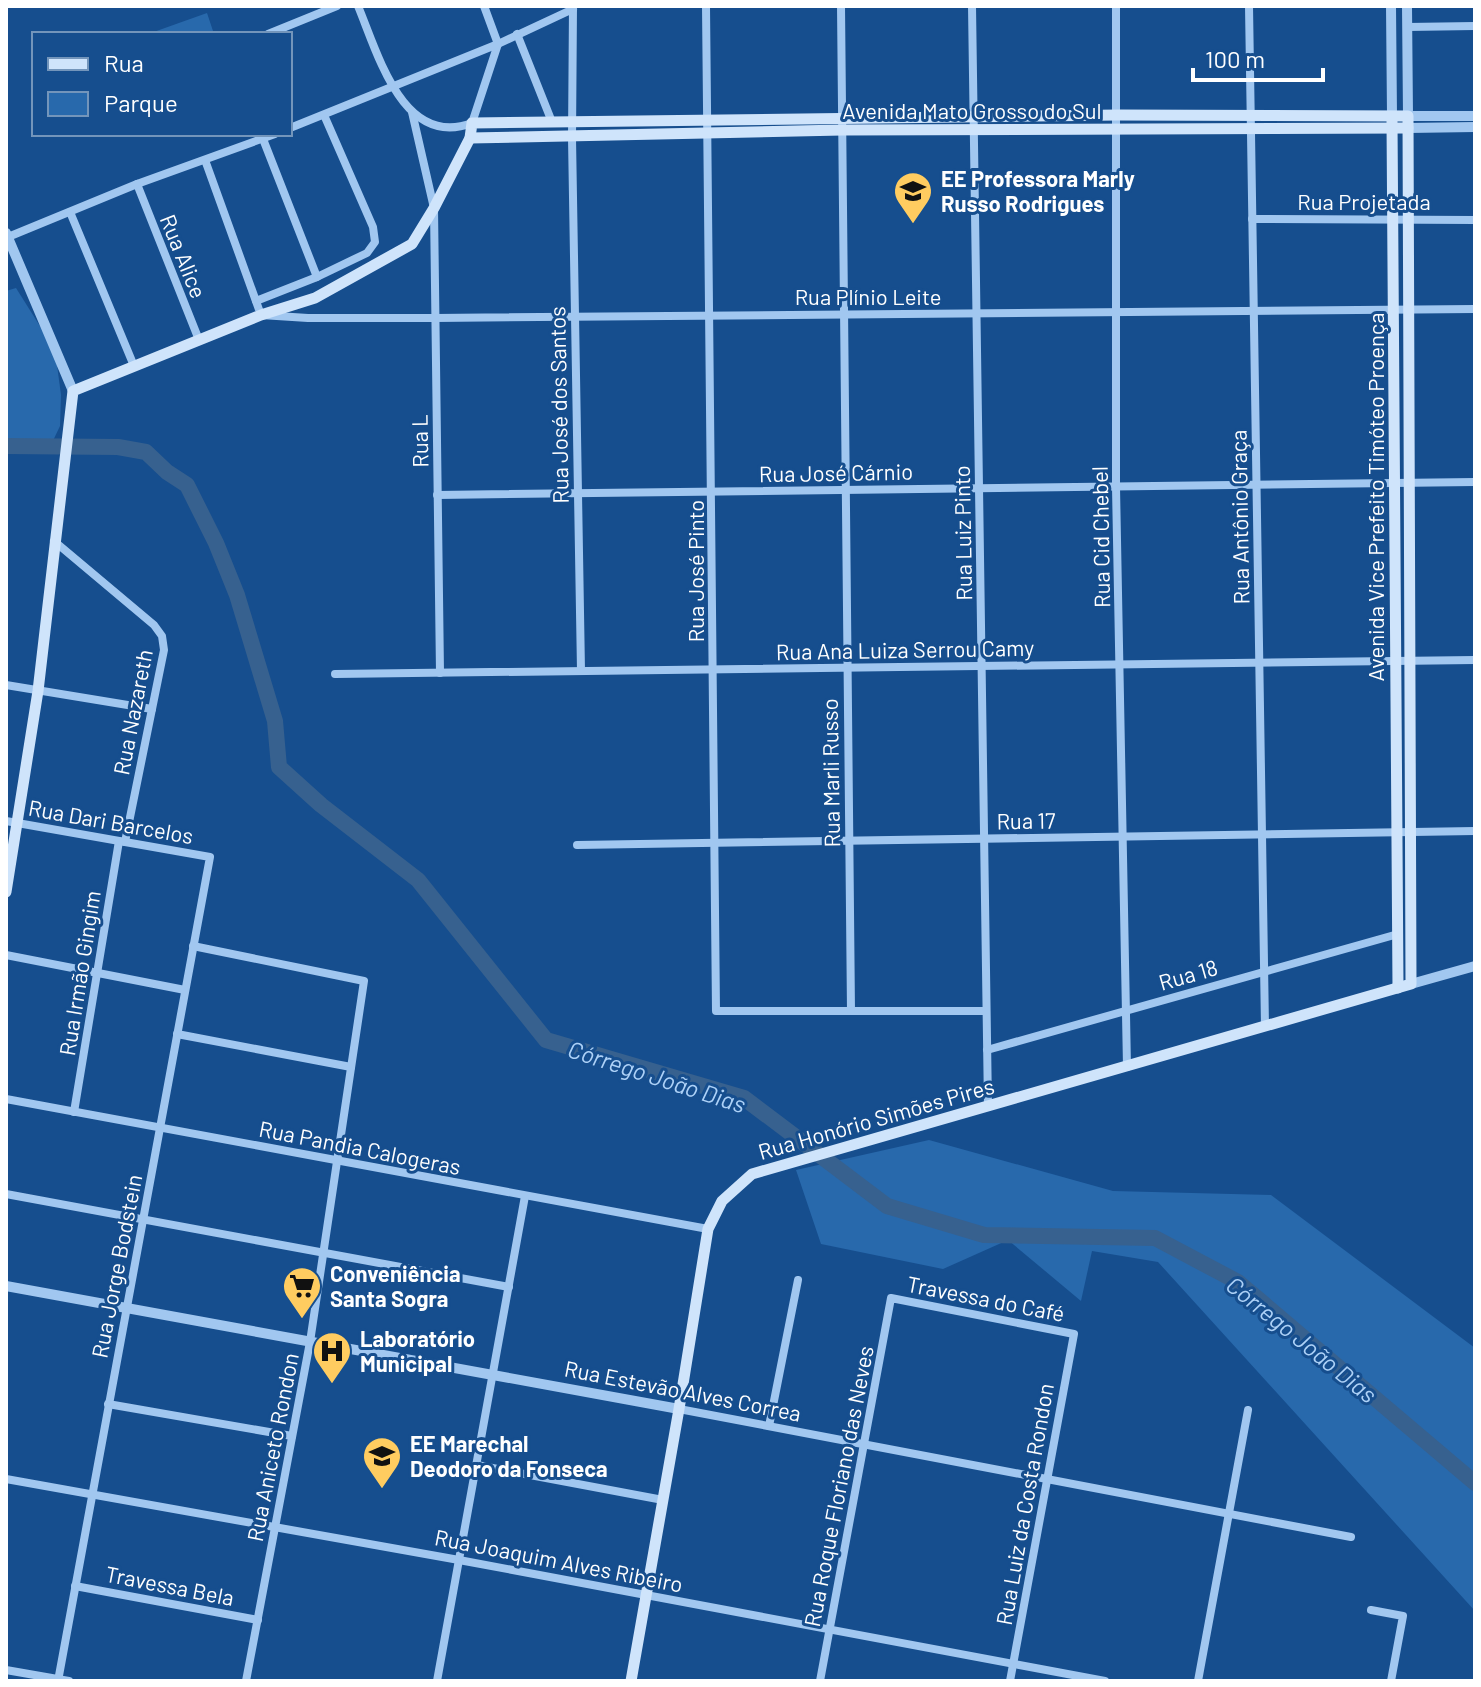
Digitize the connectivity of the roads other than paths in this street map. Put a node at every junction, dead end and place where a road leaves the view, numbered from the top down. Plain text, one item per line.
1 (337, 6) edge
2 (358, 6) edge
3 (484, 6) edge
4 (706, 6) edge
5 (841, 6) edge
6 (972, 6) edge
7 (1116, 6) edge
8 (1249, 6) edge
9 (1391, 6) edge
10 (1407, 6) edge
11 (573, 8) edge
12 (1475, 26) edge
13 (1407, 27) junction
14 (273, 32) edge
15 (517, 34) junction
16 (498, 44) junction
17 (394, 87) junction
18 (412, 112) junction
19 (1251, 114) junction
20 (324, 115) junction
21 (1118, 115) junction
22 (974, 116) junction
23 (1475, 116) edge
24 (842, 117) junction
25 (552, 122) junction
26 (572, 122) junction
27 (1392, 122) junction
28 (1408, 122) junction
29 (472, 123) junction
30 (708, 126) junction
31 (292, 127) edge
32 (1251, 127) junction
33 (1475, 127) edge
34 (458, 129) junction
35 (974, 129) junction
36 (842, 130) junction
37 (1118, 130) junction
38 (270, 136) edge
39 (470, 138) junction
40 (572, 138) junction
41 (263, 139) junction
42 (205, 160) junction
43 (137, 184) junction
44 (434, 208) junction
45 (70, 212) junction
46 (1252, 219) junction
47 (1393, 220) junction
48 (1408, 220) junction
49 (1475, 220) edge
50 (7, 235) edge
51 (317, 277) junction
52 (256, 301) junction
53 (1475, 309) edge
54 (1394, 310) junction
55 (1409, 310) junction
56 (1254, 311) junction
57 (1117, 312) junction
58 (976, 314) junction
59 (261, 315) junction
60 (844, 315) junction
61 (707, 316) junction
62 (575, 317) junction
63 (435, 318) junction
64 (199, 340) junction
65 (134, 366) junction
66 (73, 391) junction
67 (1475, 482) edge
68 (1395, 483) junction
69 (1409, 483) junction
70 (1257, 485) junction
71 (1116, 487) junction
72 (979, 488) junction
73 (845, 490) junction
74 (712, 492) junction
75 (578, 494) junction
76 (437, 495) junction
77 (54, 541) junction
78 (1410, 660) junction
79 (1475, 660) edge
80 (1396, 661) junction
81 (1260, 662) junction
82 (1120, 664) junction
83 (981, 666) junction
84 (847, 668) junction
85 (714, 669) junction
86 (581, 671) junction
87 (440, 673) junction
88 (335, 674) dead end
89 (6, 685) edge
90 (38, 691) junction
91 (152, 709) junction
92 (12, 822) edge
93 (1475, 831) edge
94 (1397, 832) junction
95 (1411, 832) junction
96 (1262, 834) junction
97 (1124, 836) junction
98 (984, 839) junction
99 (122, 841) junction
100 (849, 841) junction
101 (715, 843) junction
102 (577, 845) dead end
103 (210, 857) joint
104 (6, 892) edge
105 (1398, 934) junction
106 (193, 946) junction
107 (6, 955) edge
108 (1475, 966) edge
109 (1265, 971) junction
110 (97, 973) junction
111 (1411, 984) junction
112 (1398, 988) junction
113 (185, 990) junction
114 (1127, 1010) junction
115 (851, 1011) junction
116 (986, 1011) junction
117 (1265, 1027) junction
118 (177, 1034) junction
119 (987, 1050) junction
120 (351, 1067) junction
121 (1127, 1067) junction
122 (6, 1099) edge
123 (988, 1107) junction
124 (74, 1112) junction
125 (160, 1128) junction
126 (337, 1161) junction
127 (6, 1194) edge
128 (525, 1196) junction
129 (143, 1219) junction
130 (708, 1229) junction
131 (323, 1253) junction
132 (798, 1280) dead end
133 (6, 1286) edge
134 (509, 1287) junction
135 (891, 1298) joint
136 (126, 1308) junction
137 (1074, 1334) joint
138 (310, 1342) junction
139 (493, 1375) junction
140 (108, 1404) junction
141 (679, 1409) junction
142 (1248, 1410) dead end
143 (769, 1426) junction
144 (292, 1436) junction
145 (864, 1444) junction
146 (477, 1465) junction
147 (6, 1479) edge
148 (1047, 1479) junction
149 (92, 1495) junction
150 (663, 1500) junction
151 (1229, 1514) junction
152 (275, 1527) junction
153 (1351, 1537) dead end
154 (459, 1560) junction
155 (75, 1586) junction
156 (646, 1595) junction
157 (1371, 1610) dead end
158 (258, 1620) junction
159 (829, 1629) junction
160 (1013, 1664) junction
161 (6, 1670) edge
162 (58, 1680) edge
163 (69, 1681) edge
164 (246, 1681) edge
165 (437, 1681) edge
166 (631, 1681) edge
167 (820, 1681) edge
168 (1010, 1681) edge
169 (1105, 1681) edge
170 (1198, 1681) edge
171 (1391, 1681) edge

1 - 14 street
2 - 17 street
3 - 16 street
4 - 30 street
5 - 24 street, Rua Marli Russo
6 - 22 street, Rua Luiz Pinto
7 - 21 street, Rua Cid Chebel
8 - 19 street, Rua Antônio Graça
9 - 27 street, Avenida Vice Prefeito Timóteo Proença
10 - 13 street, Avenida Vice Prefeito Timóteo Proença
11 - 15 street
11 - 26 street, Rua José dos Santos
12 - 13 street
13 - 28 street, Avenida Vice Prefeito Timóteo Proença
15 - 16 street
15 - 25 street
16 - 17 street
16 - 29 street
17 - 18 street
17 - 20 street
18 - 34 street
18 - 44 street
19 - 21 main road, Avenida Mato Grosso do Sul
19 - 27 main road, Avenida Mato Grosso do Sul
19 - 32 street, Rua Antônio Graça
20 - 31 street
20 - 51 street
21 - 22 main road, Avenida Mato Grosso do Sul
21 - 37 street, Rua Cid Chebel
22 - 24 main road, Avenida Mato Grosso do Sul
22 - 35 street, Rua Luiz Pinto
23 - 28 street, Avenida Mato Grosso do Sul
24 - 30 main road, Avenida Mato Grosso do Sul
24 - 36 street, Rua Marli Russo
25 - 26 main road, Avenida Mato Grosso do Sul
25 - 29 main road, Avenida Mato Grosso do Sul
26 - 30 main road, Avenida Mato Grosso do Sul
26 - 40 street, Rua José dos Santos
27 - 28 main road, Avenida Mato Grosso do Sul
27 - 32 main road, Avenida Mato Grosso do Sul
27 - 47 main road, Avenida Vice Prefeito Timóteo Proença
28 - 33 street, Avenida Mato Grosso do Sul
28 - 48 main road, Avenida Vice Prefeito Timóteo Proença
29 - 34 street
29 - 39 main road
30 - 36 main road, Avenida Mato Grosso do Sul
30 - 40 main road, Avenida Mato Grosso do Sul
30 - 61 street, Rua José Pinto
32 - 37 main road, Avenida Mato Grosso do Sul
32 - 46 street, Rua Antônio Graça
34 - 39 street
35 - 36 main road, Avenida Mato Grosso do Sul
35 - 37 main road, Avenida Mato Grosso do Sul
35 - 58 street, Rua Luiz Pinto
36 - 60 street, Rua Marli Russo
37 - 57 street, Rua Cid Chebel
38 - 41 street
39 - 40 main road, Avenida Mato Grosso do Sul
39 - 44 main road
40 - 62 street, Rua José dos Santos
41 - 42 street
41 - 51 street
42 - 43 street
42 - 52 street
43 - 45 street
43 - 64 street, Rua Alice
44 - 59 main road
44 - 63 street, Rua L
45 - 50 street
45 - 65 street
46 - 47 street, Rua Projetada
46 - 56 street, Rua Antônio Graça
47 - 48 street, Rua Projetada
47 - 54 main road, Avenida Vice Prefeito Timóteo Proença
48 - 49 street, Rua Projetada
48 - 55 main road, Avenida Vice Prefeito Timóteo Proença
50 - 66 street
51 - 52 street
52 - 59 street
53 - 55 street, Rua Plínio Leite
54 - 55 street, Rua Plínio Leite
54 - 56 street, Rua Plínio Leite
54 - 68 main road, Avenida Vice Prefeito Timóteo Proença
55 - 69 main road, Avenida Vice Prefeito Timóteo Proença
56 - 57 street, Rua Plínio Leite
56 - 70 street, Rua Antônio Graça
57 - 58 street, Rua Plínio Leite
57 - 71 street, Rua Cid Chebel
58 - 60 street, Rua Plínio Leite
58 - 72 street, Rua Luiz Pinto
59 - 63 street, Rua Plínio Leite
59 - 64 main road
60 - 61 street, Rua Plínio Leite
60 - 73 street, Rua Marli Russo
61 - 62 street, Rua Plínio Leite
61 - 74 street, Rua José Pinto
62 - 63 street, Rua Plínio Leite
62 - 75 street, Rua José dos Santos
63 - 76 street, Rua L
64 - 65 main road
65 - 66 main road
66 - 77 main road
67 - 69 street, Rua José Cárnio
68 - 69 street, Rua José Cárnio
68 - 70 street, Rua José Cárnio
68 - 80 main road, Avenida Vice Prefeito Timóteo Proença
69 - 78 main road, Avenida Vice Prefeito Timóteo Proença
70 - 71 street, Rua José Cárnio
70 - 81 street, Rua Antônio Graça
71 - 72 street, Rua José Cárnio
71 - 82 street, Rua Cid Chebel
72 - 73 street, Rua José Cárnio
72 - 83 street, Rua Luiz Pinto
73 - 74 street, Rua José Cárnio
73 - 84 street, Rua Marli Russo
74 - 75 street, Rua José Cárnio
74 - 85 street, Rua José Pinto
75 - 76 street, Rua José Cárnio
75 - 86 street, Rua José dos Santos
76 - 87 street, Rua L
77 - 90 main road
77 - 91 street, Rua Nazareth
78 - 79 street, Rua Ana Luiza Serrou Camy
78 - 80 street, Rua Ana Luiza Serrou Camy
78 - 95 main road, Avenida Vice Prefeito Timóteo Proença
80 - 81 street, Rua Ana Luiza Serrou Camy
80 - 94 main road, Avenida Vice Prefeito Timóteo Proença
81 - 82 street, Rua Ana Luiza Serrou Camy
81 - 96 street, Rua Antônio Graça
82 - 83 street, Rua Ana Luiza Serrou Camy
82 - 97 street, Rua Cid Chebel
83 - 84 street, Rua Ana Luiza Serrou Camy
83 - 98 street, Rua Luiz Pinto
84 - 85 street, Rua Ana Luiza Serrou Camy
84 - 100 street, Rua Marli Russo
85 - 86 street, Rua Ana Luiza Serrou Camy
85 - 101 street, Rua José Pinto
86 - 87 street, Rua Ana Luiza Serrou Camy
87 - 88 street, Rua Ana Luiza Serrou Camy
89 - 90 street
90 - 91 street
90 - 92 main road
91 - 99 street, Rua Nazareth
92 - 99 street, Rua Dari Barcelos
92 - 104 main road
93 - 95 street, Rua 17
94 - 95 street, Rua 17
94 - 96 street, Rua 17
94 - 105 main road, Avenida Vice Prefeito Timóteo Proença
95 - 111 main road, Avenida Vice Prefeito Timóteo Proença
96 - 97 street, Rua 17
96 - 109 street, Rua Antônio Graça
97 - 98 street, Rua 17
97 - 114 street, Rua Cid Chebel
98 - 100 street, Rua 17
98 - 116 street, Rua Luiz Pinto
99 - 103 street, Rua Dari Barcelos
99 - 110 street, Rua Irmão Gingim
100 - 101 street, Rua 17
100 - 115 street, Rua Marli Russo
101 - 102 street, Rua 17
101 - 115 street, Rua José Pinto
103 - 106 street, Rua Jorge Bodstein
105 - 109 street, Rua 18
105 - 112 main road, Avenida Vice Prefeito Timóteo Proença
106 - 113 street, Rua Jorge Bodstein
106 - 120 street, Rua Aniceto Rondon
107 - 110 street
108 - 111 street, Rua Honório Simões Pires
109 - 114 street, Rua 18
109 - 117 street, Rua Antônio Graça
110 - 113 street
110 - 124 street, Rua Irmão Gingim
111 - 112 main road, Rua Honório Simões Pires
112 - 117 main road, Rua Honório Simões Pires
113 - 118 street, Rua Jorge Bodstein
114 - 119 street, Rua 18
114 - 121 street, Rua Cid Chebel
115 - 116 street
116 - 119 street, Rua Luiz Pinto
117 - 121 main road, Rua Honório Simões Pires
118 - 120 street
118 - 125 street, Rua Jorge Bodstein
119 - 123 street, Rua Luiz Pinto
120 - 126 street, Rua Aniceto Rondon
121 - 123 main road, Rua Honório Simões Pires
122 - 124 street, Rua Pandia Calogeras
123 - 130 main road, Rua Honório Simões Pires
124 - 125 street, Rua Pandia Calogeras
125 - 126 street, Rua Pandia Calogeras
125 - 129 street, Rua Jorge Bodstein
126 - 128 street, Rua Pandia Calogeras
126 - 131 street, Rua Aniceto Rondon
127 - 129 street
128 - 130 street, Rua Pandia Calogeras
128 - 134 street
129 - 131 street
129 - 136 street, Rua Jorge Bodstein
130 - 141 main road, Rua Honório Simões Pires
131 - 134 street
131 - 138 street, Rua Aniceto Rondon
132 - 143 street
133 - 136 street, Rua Estevão Alves Correa
134 - 139 street
135 - 137 street, Travessa do Café
135 - 145 street, Rua Roque Floriano das Neves
136 - 138 street, Rua Estevão Alves Correa
136 - 140 street, Rua Jorge Bodstein
137 - 148 street, Rua Luiz da Costa Rondon
138 - 139 street, Rua Estevão Alves Correa
138 - 144 street, Rua Aniceto Rondon
139 - 141 street, Rua Estevão Alves Correa
139 - 146 street
140 - 144 street
140 - 149 street, Rua Jorge Bodstein
141 - 143 street, Rua Estevão Alves Correa
141 - 150 main road, Rua Honório Simões Pires
142 - 151 street
143 - 145 street, Rua Estevão Alves Correa
144 - 152 street, Rua Aniceto Rondon
145 - 148 street, Rua Estevão Alves Correa
145 - 159 street, Rua Roque Floriano das Neves
146 - 150 street
146 - 154 street
147 - 149 street, Rua Joaquim Alves Ribeiro
148 - 151 street, Rua Estevão Alves Correa
148 - 160 street, Rua Luiz da Costa Rondon
149 - 152 street, Rua Joaquim Alves Ribeiro
149 - 155 street, Rua Jorge Bodstein
150 - 156 main road, Rua Honório Simões Pires
151 - 153 street, Rua Estevão Alves Correa
151 - 170 street
152 - 154 street, Rua Joaquim Alves Ribeiro
152 - 158 street, Rua Aniceto Rondon
154 - 156 street, Rua Joaquim Alves Ribeiro
154 - 165 street
155 - 158 street, Travessa Bela
155 - 162 street, Rua Jorge Bodstein
156 - 159 street, Rua Joaquim Alves Ribeiro
156 - 166 main road, Rua Honório Simões Pires
157 - 171 street
158 - 164 street, Rua Aniceto Rondon
159 - 160 street, Rua Joaquim Alves Ribeiro
159 - 167 street, Rua Roque Floriano das Neves
160 - 168 street, Rua Luiz da Costa Rondon
160 - 169 street, Rua Joaquim Alves Ribeiro
161 - 162 street
162 - 163 street

